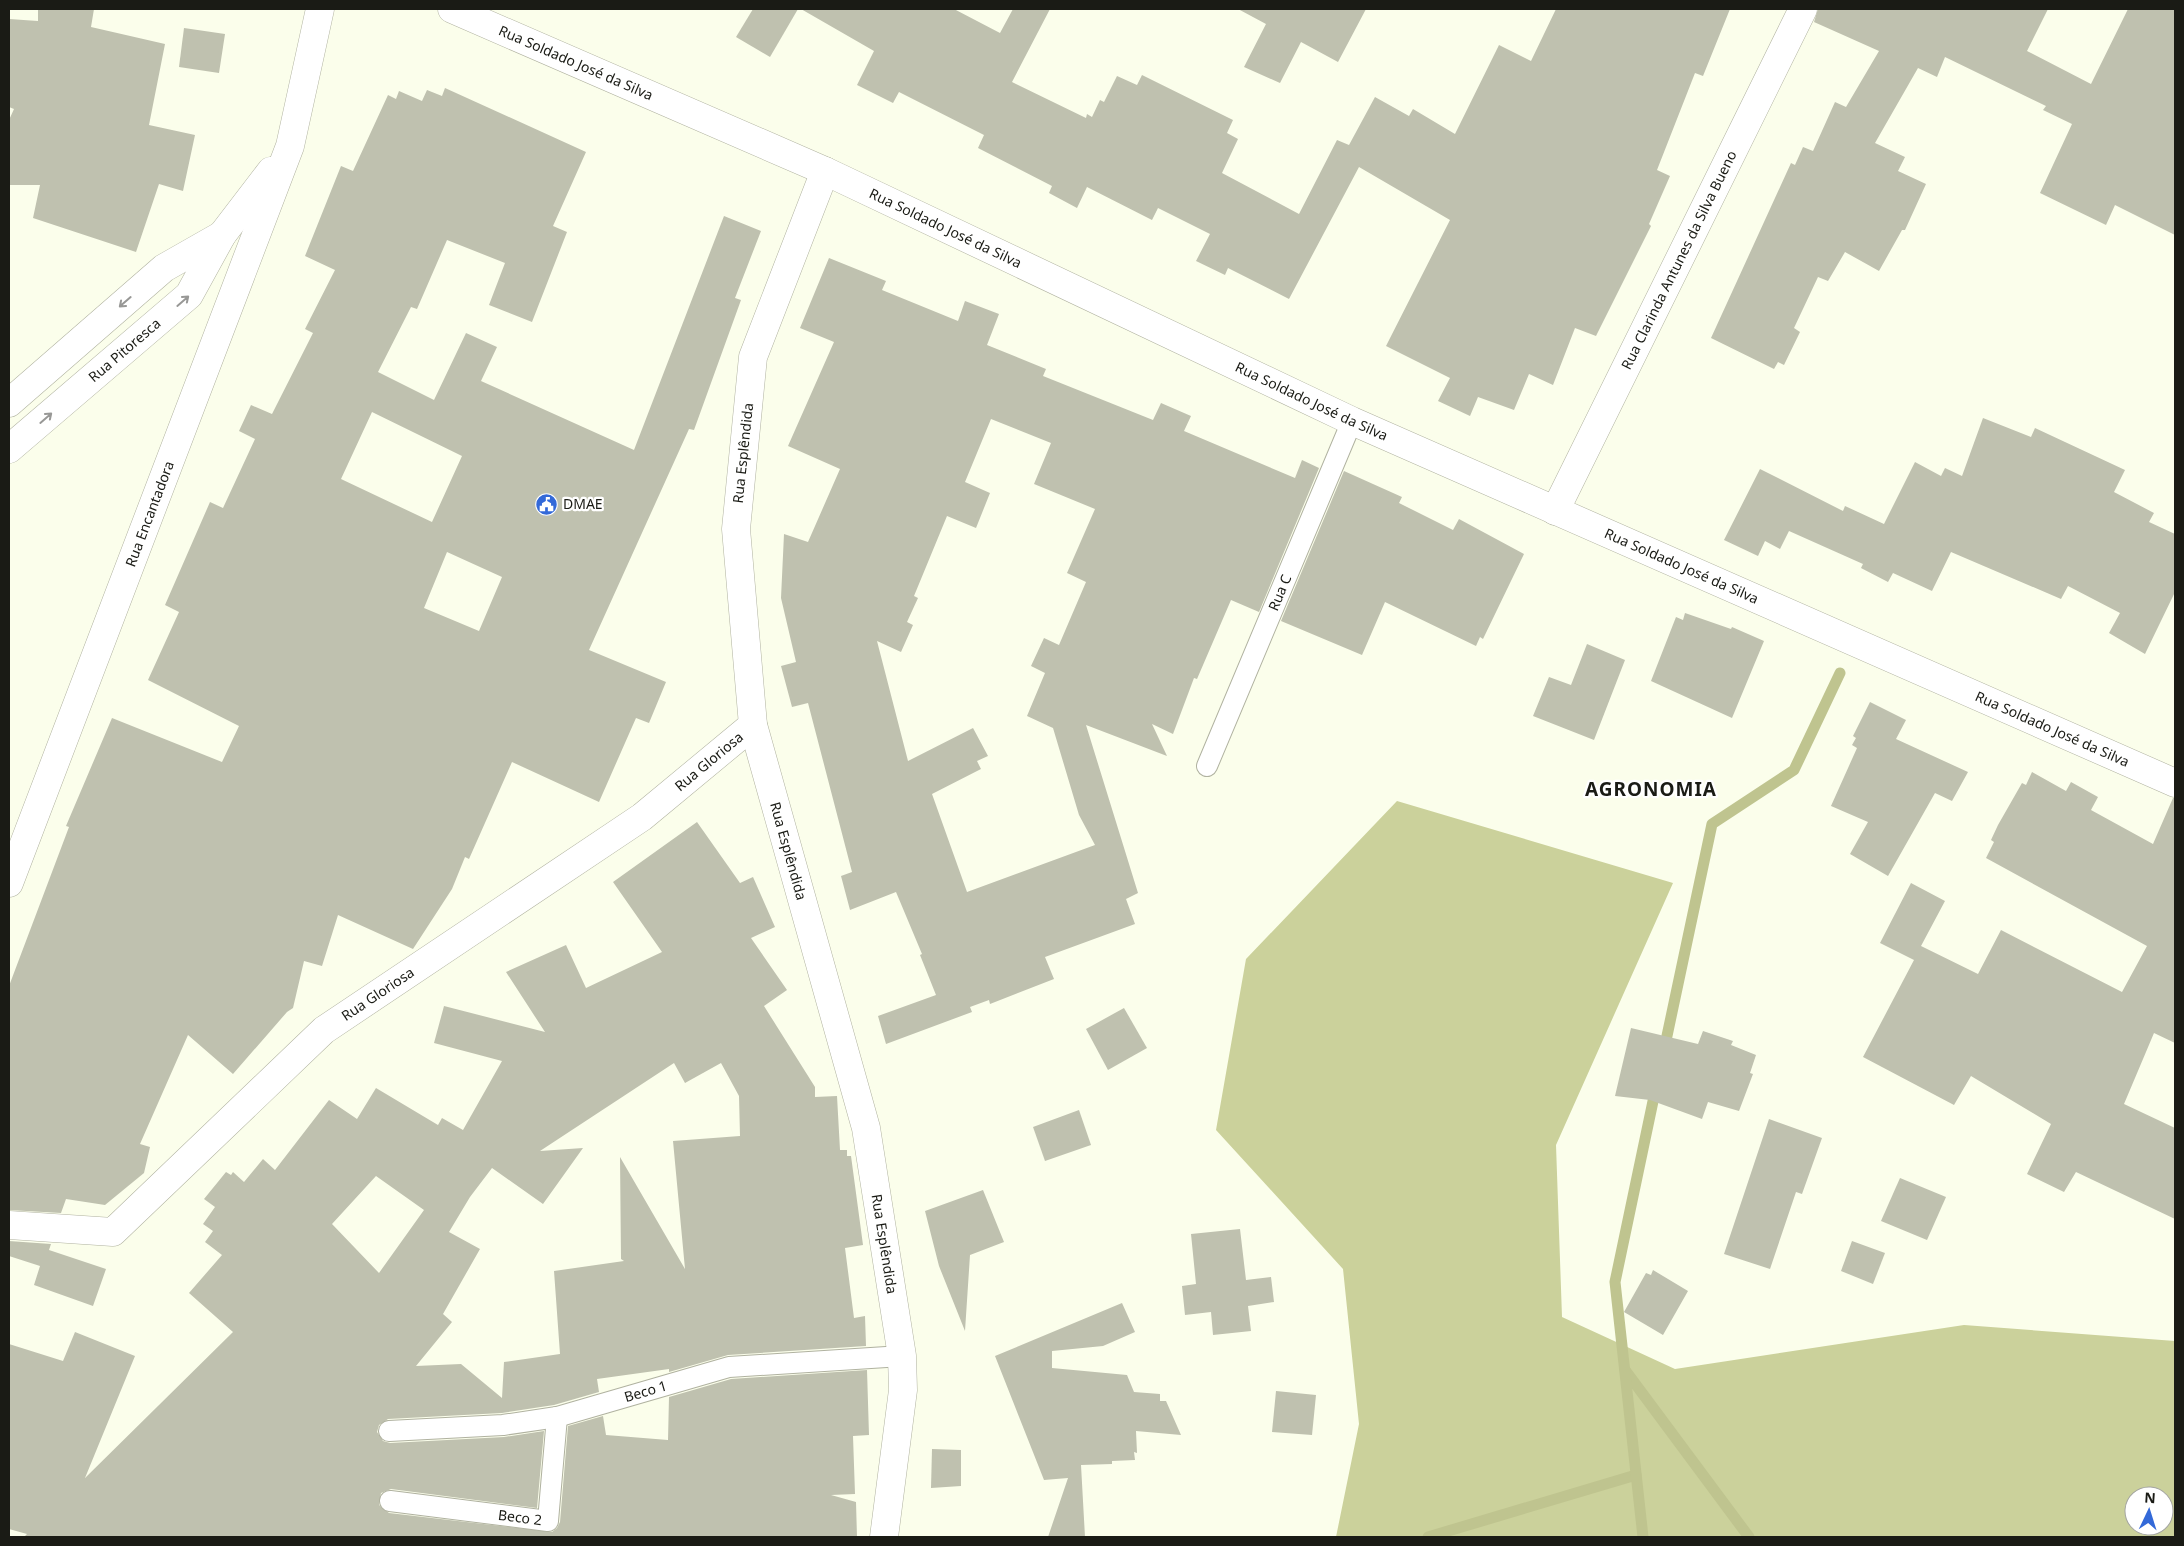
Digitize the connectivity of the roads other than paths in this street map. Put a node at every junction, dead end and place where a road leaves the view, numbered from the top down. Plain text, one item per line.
1 (320, 9) edge
2 (452, 9) edge
3 (1803, 9) edge
4 (290, 146) junction
5 (825, 171) junction
6 (222, 235) junction
7 (9, 402) edge
8 (1352, 421) junction
9 (9, 449) edge
10 (1555, 511) junction
11 (753, 724) junction
12 (1207, 766) dead end
13 (2175, 783) edge
14 (9, 883) edge
15 (9, 1225) edge
16 (902, 1356) junction
17 (557, 1417) junction
18 (389, 1431) dead end
19 (390, 1500) dead end
20 (884, 1537) edge

1 - 4 street, Rua Encantadora
2 - 5 street, Rua Soldado José da Silva
3 - 10 street, Rua Clarinda Antunes da Silva Bueno
4 - 6 street, Rua Pitoresca
4 - 14 street, Rua Encantadora
5 - 8 street, Rua Soldado José da Silva
5 - 11 street, Rua Esplêndida
6 -> 7 street, Rua Pitoresca
9 -> 6 street, Rua Pitoresca
8 - 10 street, Rua Soldado José da Silva
8 - 12 lane, Rua C
10 - 13 street, Rua Soldado José da Silva
11 - 15 street, Rua Gloriosa
11 - 16 street, Rua Esplêndida
16 - 17 lane, Beco 1
16 - 20 street, Rua Esplêndida
17 - 18 lane, Beco 1
17 - 19 lane, Beco 2

